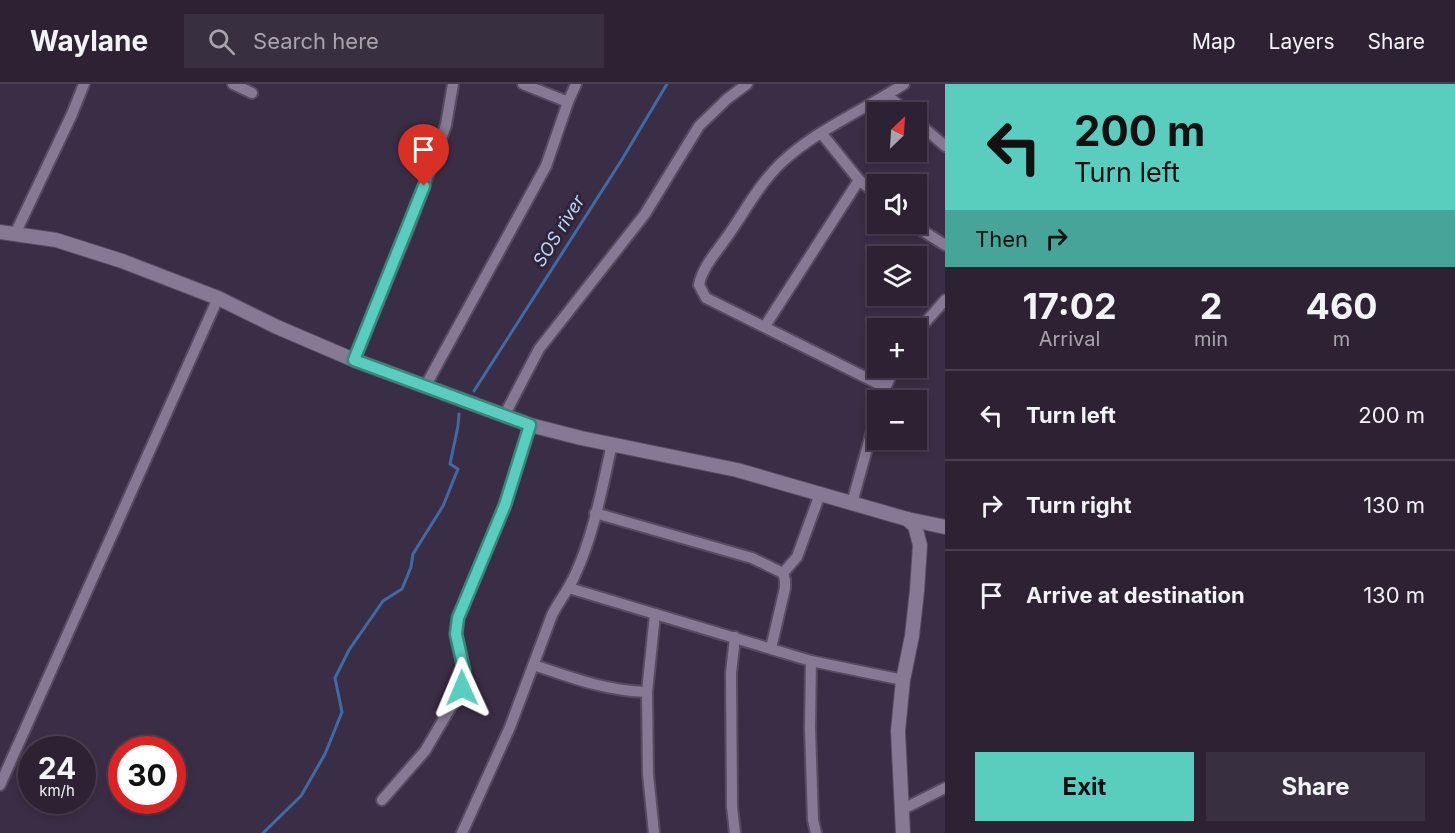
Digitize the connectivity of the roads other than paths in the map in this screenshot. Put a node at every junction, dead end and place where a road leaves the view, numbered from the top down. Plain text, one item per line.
1 (84, 84) edge
2 (233, 84) edge
3 (453, 84) edge
4 (523, 84) edge
5 (576, 84) edge
6 (747, 84) edge
7 (904, 84) edge
8 (252, 93) dead end
9 (887, 95) junction
10 (568, 102) junction
11 (895, 102) edge
12 (927, 130) edge
13 (822, 134) junction
14 (945, 146) edge
15 (859, 180) junction
16 (867, 186) edge
17 (0, 232) edge
18 (15, 234) junction
19 (927, 234) edge
20 (945, 245) edge
21 (218, 298) junction
22 (945, 300) edge
23 (927, 320) edge
24 (765, 326) junction
25 (354, 360) junction
26 (889, 378) edge
27 (426, 385) junction
28 (885, 387) junction
29 (884, 390) edge
30 (504, 416) junction
31 (530, 425) junction
32 (612, 444) junction
33 (867, 449) edge
34 (820, 494) junction
35 (852, 503) junction
36 (595, 513) junction
37 (907, 519) junction
38 (945, 527) edge
39 (783, 573) junction
40 (569, 588) junction
41 (655, 614) junction
42 (735, 637) junction
43 (771, 648) junction
44 (811, 661) junction
45 (534, 665) junction
46 (903, 680) junction
47 (647, 692) junction
48 (0, 784) edge
49 (945, 788) edge
50 (382, 800) dead end
51 (901, 810) junction
52 (462, 833) edge
53 (654, 833) edge
54 (735, 833) edge
55 (816, 833) edge
56 (903, 833) edge

1 - 18 street
2 - 8 street
3 - 25 street
4 - 10 street
5 - 10 street
6 - 30 street
7 - 9 street
9 - 11 street
9 - 13 street
10 - 27 street
12 - 14 street
13 - 15 street
13 - 24 street
15 - 16 street
15 - 24 street
17 - 18 street
18 - 21 street
19 - 20 street
21 - 25 street
21 - 48 street
22 - 23 street
24 - 28 street
25 - 27 street
26 - 28 street
27 - 30 street
28 - 29 street
30 - 31 street
31 - 32 street
31 - 50 street
32 - 34 street
32 - 36 street
33 - 35 street
34 - 35 street
34 - 39 street
35 - 37 street
36 - 39 street
36 - 40 street
37 - 38 street
37 - 46 street
39 - 43 street
40 - 41 street
40 - 45 street
41 - 42 street
41 - 47 street
42 - 43 street
42 - 54 street
43 - 44 street
44 - 46 street
44 - 55 street
45 - 47 street
45 - 52 street
46 - 51 street
47 - 53 street
49 - 51 street
51 - 56 street

